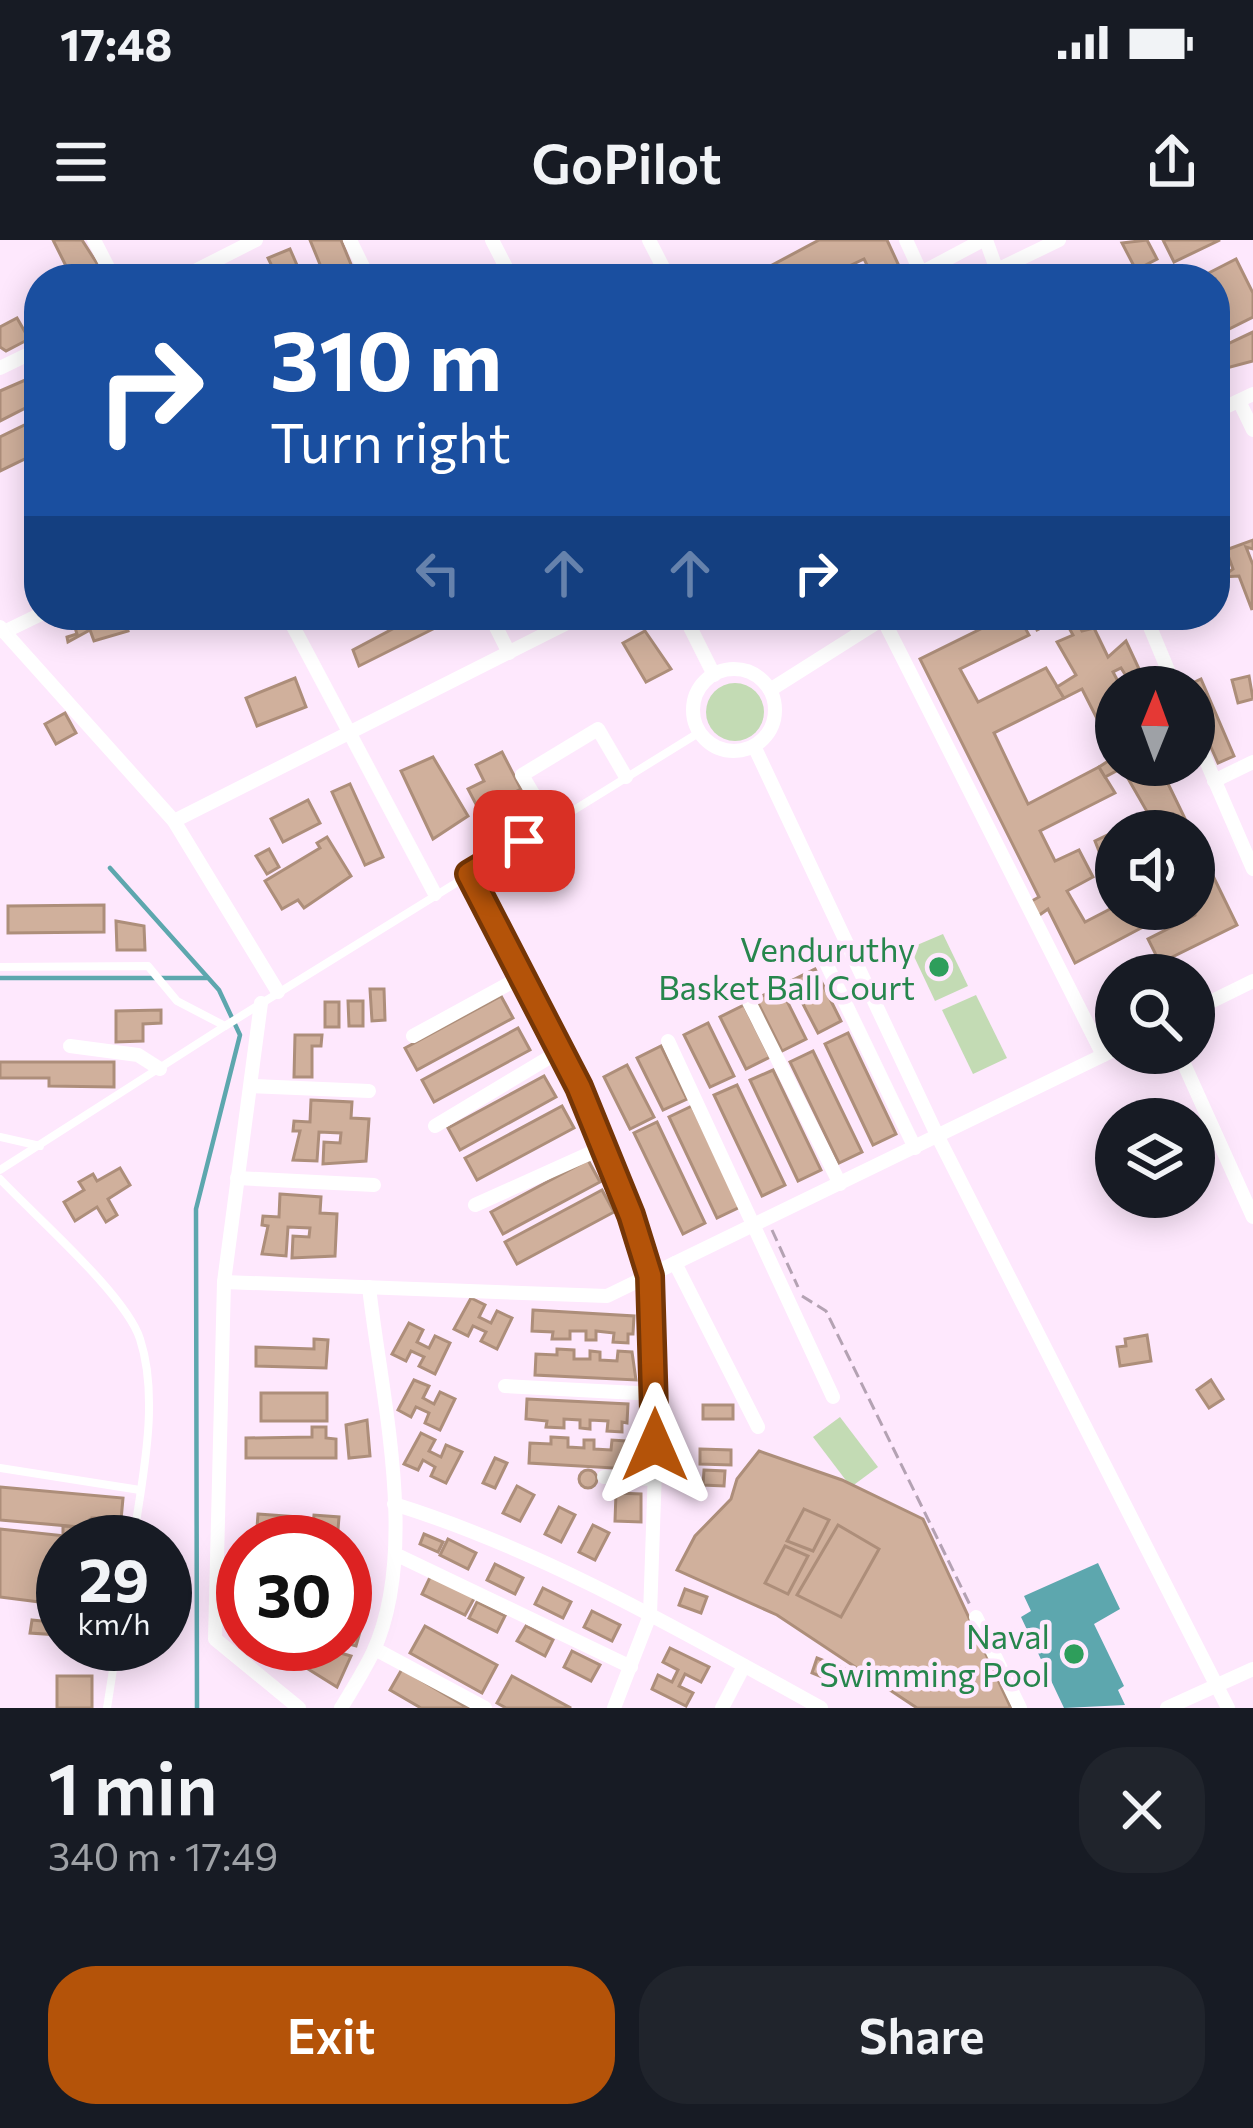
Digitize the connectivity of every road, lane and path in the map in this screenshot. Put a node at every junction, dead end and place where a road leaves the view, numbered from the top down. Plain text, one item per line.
1 (256, 240) edge
2 (984, 240) edge
3 (1059, 240) edge
4 (209, 264) edge
5 (938, 264) edge
6 (1016, 264) edge
7 (1246, 397) edge
8 (1253, 430) edge
9 (2, 630) edge
10 (295, 630) edge
11 (497, 630) edge
12 (553, 630) edge
13 (691, 630) edge
14 (865, 630) edge
15 (892, 630) edge
16 (1151, 630) edge
17 (508, 653) junction
18 (1166, 666) edge
19 (713, 675) junction
20 (770, 690) junction
21 (700, 732) junction
22 (352, 733) junction
23 (754, 746) junction
24 (1253, 762) edge
25 (626, 777) junction
26 (1215, 781) edge
27 (1215, 783) edge
28 (175, 821) junction
29 (551, 824) junction
30 (1253, 869) edge
31 (469, 874) junction
32 (435, 894) junction
33 (827, 965) dead end
34 (0, 967) edge
35 (521, 977) junction
36 (1253, 981) edge
37 (278, 992) junction
38 (1215, 1000) edge
39 (749, 1002) dead end
40 (261, 1003) junction
41 (227, 1024) junction
42 (1095, 1025) edge
43 (413, 1036) dead end
44 (668, 1041) dead end
45 (70, 1046) dead end
46 (560, 1051) junction
47 (1095, 1059) edge
48 (160, 1069) junction
49 (1188, 1074) edge
50 (250, 1086) junction
51 (369, 1091) dead end
52 (435, 1126) dead end
53 (0, 1137) edge
54 (938, 1137) junction
55 (41, 1146) junction
56 (604, 1147) junction
57 (914, 1148) junction
58 (0, 1170) edge
59 (237, 1178) junction
60 (0, 1179) edge
61 (840, 1184) junction
62 (374, 1186) dead end
63 (475, 1205) dead end
64 (1253, 1217) edge
65 (761, 1220) junction
66 (675, 1263) junction
67 (650, 1276) junction
68 (224, 1282) junction
69 (369, 1287) junction
70 (506, 1386) dead end
71 (655, 1394) junction
72 (833, 1397) dead end
73 (758, 1427) dead end
74 (0, 1468) edge
75 (604, 1477) dead end
76 (653, 1479) junction
77 (140, 1490) junction
78 (394, 1504) junction
79 (137, 1515) edge
80 (395, 1554) junction
81 (650, 1615) junction
82 (976, 1618) joint
83 (375, 1649) junction
84 (745, 1666) junction
85 (631, 1667) junction
86 (1253, 1669) edge
87 (113, 1671) edge
88 (1217, 1687) junction
89 (107, 1708) edge
90 (299, 1708) edge
91 (341, 1708) edge
92 (484, 1708) edge
93 (614, 1708) edge
94 (722, 1708) edge
95 (821, 1708) edge
96 (1020, 1708) edge
97 (1167, 1708) edge
98 (1228, 1708) edge

1 - 4 street
2 - 5 street
3 - 6 street
7 - 8 street
9 - 28 street
10 - 22 street
11 - 17 street
12 - 17 street
13 - 19 street
14 - 20 street
15 - 42 street
16 - 18 street
17 - 22 street
19 - 20 street
19 - 21 street
20 - 23 street
21 - 23 street
21 - 25 lane
22 - 28 street
22 - 32 street
23 - 54 street
24 - 26 street
25 - 29 lane
25 - 29 street
27 - 30 street
28 - 37 street
29 - 31 lane
31 - 32 lane
31 - 35 street
32 - 37 lane
33 - 57 street
34 - 41 lane
35 - 43 street
35 - 46 street
36 - 38 street
37 - 40 lane
39 - 61 street
40 - 41 lane
40 - 50 street
41 - 48 lane
44 - 65 street
45 - 48 street
46 - 52 street
46 - 56 street
47 - 54 street
48 - 55 lane
49 - 64 street
50 - 51 street
50 - 59 street
53 - 55 lane
54 - 57 street
54 - 88 street
55 - 58 lane
56 - 63 street
56 - 67 street
57 - 61 street
59 - 62 street
59 - 68 street
60 - 77 lane
61 - 65 street
65 - 66 street
65 - 72 street
65 - 82 path
66 - 67 street
66 - 73 street
67 - 69 street
67 - 71 street
68 - 69 street
68 - 90 street
69 - 78 street
70 - 71 street
71 - 76 street
74 - 77 lane
75 - 76 street
76 - 81 street
77 - 79 lane
78 - 80 street
78 - 81 street
80 - 83 street
80 - 85 street
81 - 84 street
81 - 85 street
82 - 96 street
83 - 91 street
83 - 92 street
84 - 94 street
84 - 95 street
85 - 93 street
86 - 88 street
87 - 89 lane
88 - 97 street
88 - 98 street

